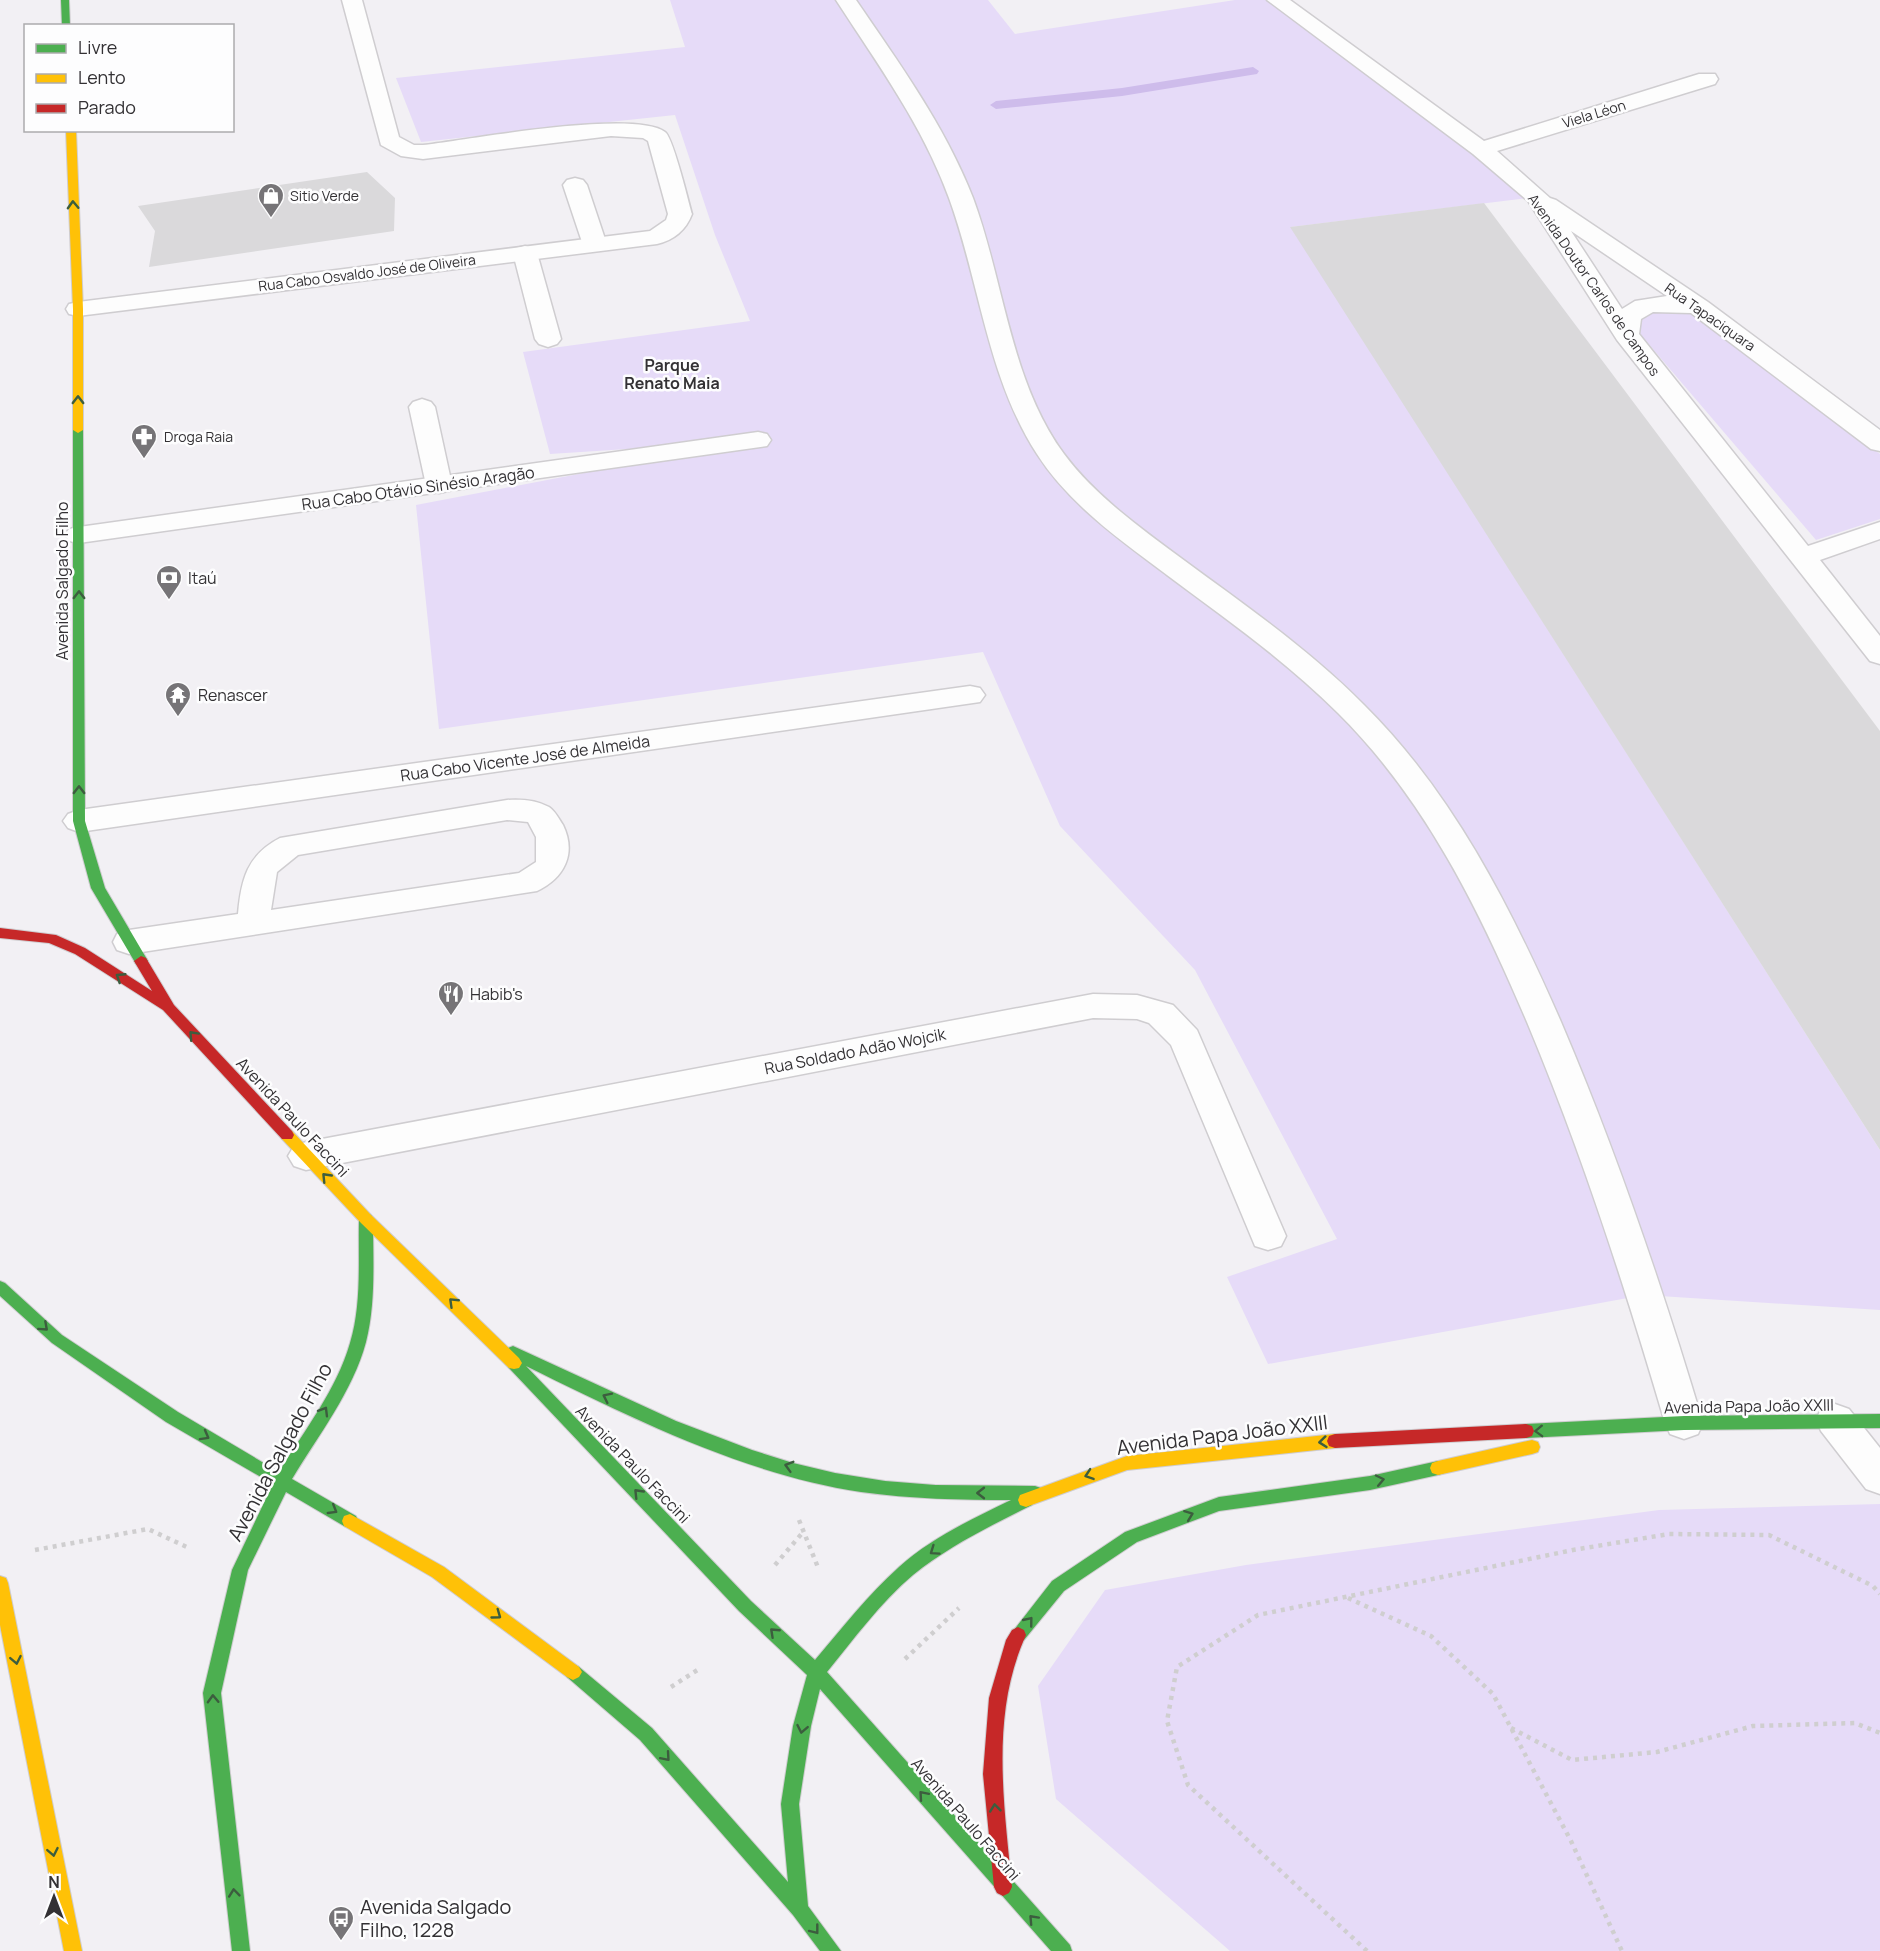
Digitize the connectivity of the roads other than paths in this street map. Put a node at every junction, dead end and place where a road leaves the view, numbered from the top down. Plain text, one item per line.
1 (65, 0) edge
2 (352, 0) edge
3 (846, 0) edge
4 (1277, 0) edge
5 (66, 24) edge
6 (1707, 79) dead end
7 (70, 132) edge
8 (1481, 149) junction
9 (575, 185) dead end
10 (1537, 197) junction
11 (595, 244) junction
12 (525, 253) junction
13 (1699, 307) junction
14 (78, 309) junction
15 (1626, 335) junction
16 (548, 339) dead end
17 (422, 407) dead end
18 (758, 440) dead end
19 (1880, 443) edge
20 (439, 485) junction
21 (1880, 530) edge
22 (79, 535) junction
23 (1802, 557) junction
24 (1880, 655) edge
25 (970, 695) dead end
26 (79, 821) junction
27 (254, 923) junction
28 (0, 933) edge
29 (129, 942) junction
30 (169, 1009) junction
31 (306, 1156) junction
32 (366, 1220) junction
33 (1268, 1236) dead end
34 (0, 1287) edge
35 (495, 1342) junction
36 (1835, 1420) junction
37 (1880, 1421) edge
38 (1684, 1423) junction
39 (1618, 1428) junction
40 (1880, 1478) edge
41 (283, 1480) junction
42 (1040, 1493) junction
43 (1, 1591) edge
44 (816, 1672) junction
45 (1003, 1887) junction
46 (799, 1909) junction
47 (73, 1951) edge
48 (241, 1951) edge
49 (832, 1951) edge
50 (1063, 1951) edge

1 - 5 main road
2 - 11 street, Rua Cabo Osvaldo José de Oliveira
3 - 38 street
4 - 8 street, Avenida Doutor Carlos de Campos
6 - 8 street, Viela Léon
14 -> 7 main road, Avenida Salgado Filho
8 - 10 street, Avenida Doutor Carlos de Campos
9 - 11 street
10 - 13 street, Rua Tapaciquara
10 - 15 street, Avenida Doutor Carlos de Campos
11 - 12 street, Rua Cabo Osvaldo José de Oliveira
12 - 14 street, Rua Cabo Osvaldo José de Oliveira
12 - 16 street
13 - 15 street
13 - 19 street, Rua Tapaciquara
22 -> 14 main road, Avenida Salgado Filho
15 - 23 street, Avenida Doutor Carlos de Campos
17 - 20 street
18 - 20 street, Rua Cabo Otávio Sinésio Aragão
20 - 22 street, Rua Cabo Otávio Sinésio Aragão
21 - 23 street
26 -> 22 main road, Avenida Salgado Filho
23 - 24 street, Avenida Doutor Carlos de Campos
25 - 26 street, Rua Cabo Vicente José de Almeida
26 - 29 main road, Avenida Salgado Filho
27 - 27 street
27 - 29 street
30 -> 28 main road
29 - 30 main road, Avenida Salgado Filho
31 -> 30 main road, Avenida Paulo Faccini
32 -> 31 main road, Avenida Paulo Faccini
31 - 33 street, Rua Soldado Adão Wojcik
35 -> 32 main road, Avenida Paulo Faccini
41 -> 32 main road, Avenida Salgado Filho
34 -> 41 main road
42 -> 35 main road
44 -> 35 main road, Avenida Paulo Faccini
36 - 37 main road, Avenida Papa João XXIII
36 - 38 main road, Avenida Papa João XXIII
36 - 40 street
38 - 39 main road, Avenida Papa João XXIII
39 -> 42 main road, Avenida Papa João XXIII
45 -> 39 main road, Avenida Papa João XXIII
41 -> 46 main road
48 -> 41 main road, Avenida Salgado Filho
42 -> 44 main road, Avenida Papa João XXIII
43 -> 47 main road
45 -> 44 main road, Avenida Paulo Faccini
44 -> 46 main road, Avenida Papa João XXIII
50 -> 45 main road, Avenida Paulo Faccini
46 -> 49 main road

